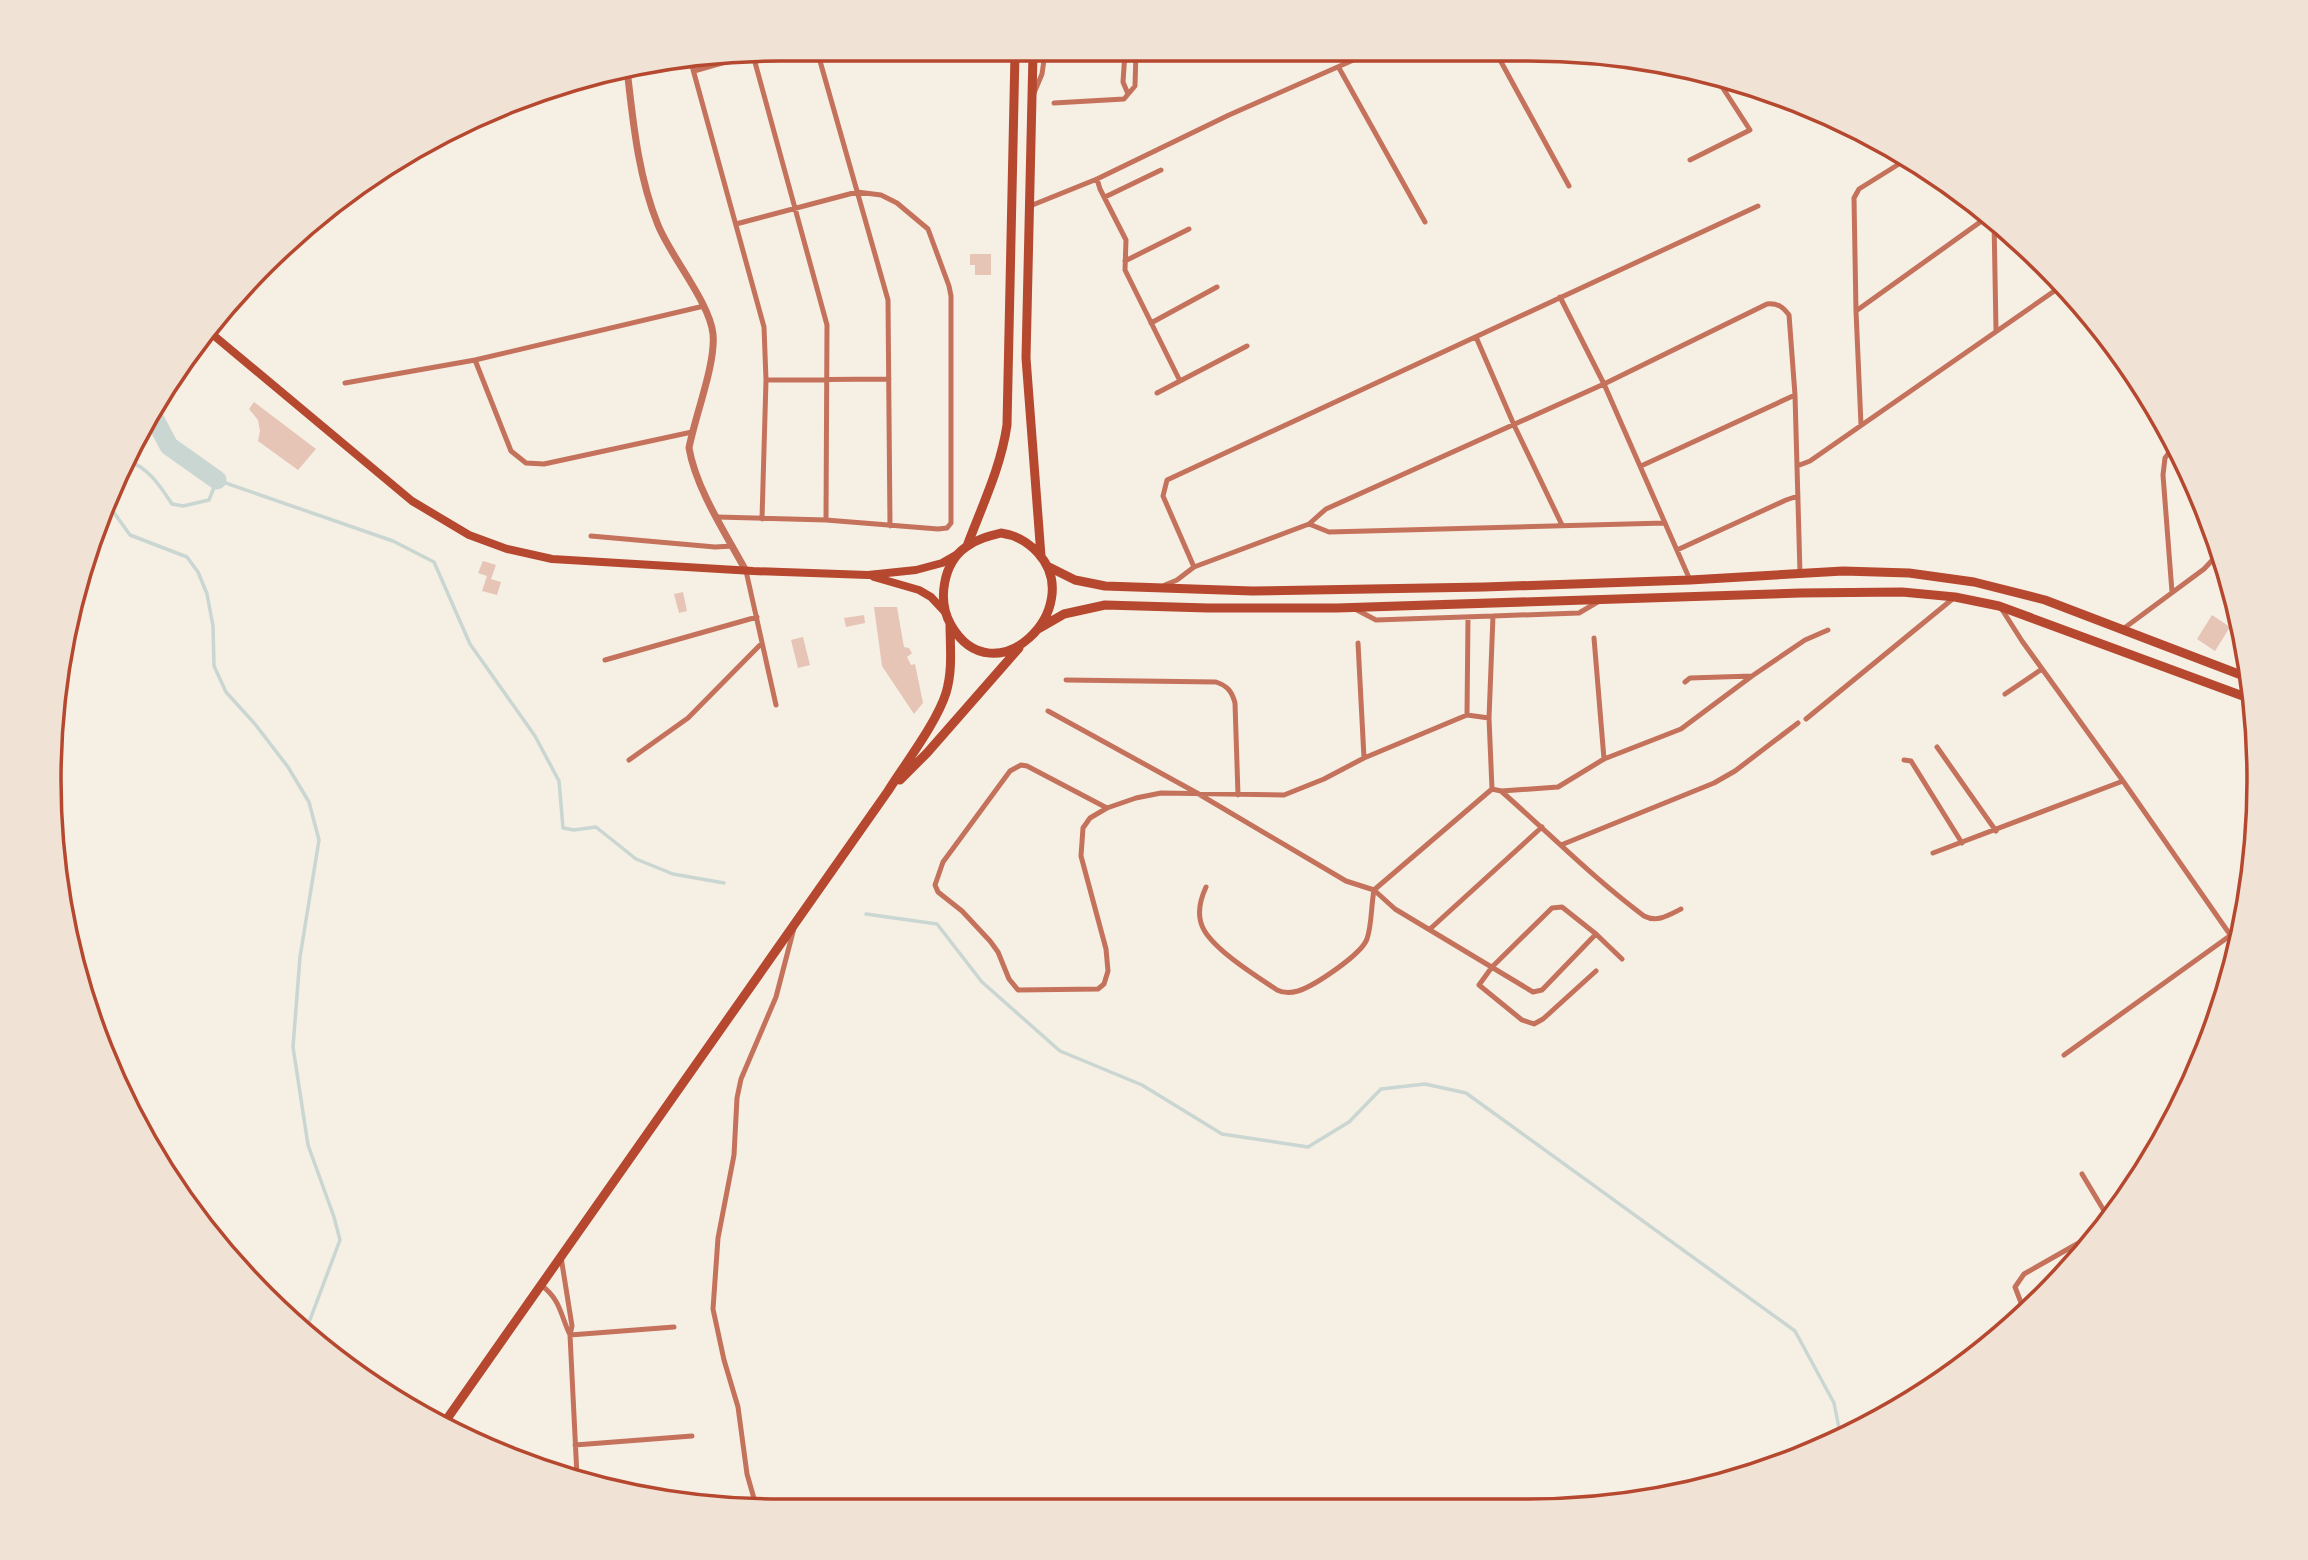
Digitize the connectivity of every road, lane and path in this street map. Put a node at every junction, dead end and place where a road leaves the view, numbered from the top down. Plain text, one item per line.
1 (820, 61) edge
2 (1015, 61) edge
3 (1034, 61) edge
4 (1044, 61) edge
5 (1124, 61) edge
6 (1136, 61) edge
7 (1353, 61) edge
8 (1501, 61) edge
9 (754, 62) edge
10 (719, 64) edge
11 (693, 66) edge
12 (1339, 68) junction
13 (694, 71) junction
14 (628, 78) edge
15 (1723, 89) edge
16 (1128, 94) junction
17 (1032, 96) junction
18 (1054, 103) dead end
19 (1690, 160) dead end
20 (1898, 165) edge
21 (1161, 170) dead end
22 (1097, 179) junction
23 (1569, 186) dead end
24 (857, 192) junction
25 (1105, 197) junction
26 (1030, 206) junction
27 (1758, 206) dead end
28 (797, 208) junction
29 (1425, 222) dead end
30 (1980, 222) edge
31 (736, 223) junction
32 (1189, 229) dead end
33 (1994, 234) edge
34 (1125, 261) junction
35 (1217, 287) dead end
36 (2054, 291) edge
37 (1560, 297) junction
38 (704, 306) junction
39 (1856, 311) junction
40 (1151, 323) junction
41 (1996, 330) junction
42 (215, 336) edge
43 (1476, 337) junction
44 (1247, 346) dead end
45 (475, 360) junction
46 (889, 379) junction
47 (766, 380) junction
48 (828, 381) junction
49 (1180, 381) junction
50 (345, 383) dead end
51 (1604, 384) junction
52 (1157, 393) dead end
53 (1795, 395) junction
54 (1514, 425) junction
55 (1861, 425) junction
56 (692, 432) junction
57 (2168, 454) edge
58 (1641, 466) junction
59 (1797, 466) junction
60 (1798, 496) junction
61 (717, 517) junction
62 (762, 519) junction
63 (826, 520) junction
64 (1665, 523) junction
65 (1309, 524) junction
66 (1562, 525) junction
67 (890, 526) junction
68 (591, 536) dead end
69 (733, 546) junction
70 (967, 546) junction
71 (1677, 550) junction
72 (956, 555) junction
73 (1041, 556) junction
74 (2212, 560) edge
75 (1047, 566) junction
76 (1194, 567) junction
77 (746, 571) junction
78 (1800, 573) junction
79 (868, 575) junction
80 (1690, 580) junction
81 (1155, 587) junction
82 (2172, 592) junction
83 (1955, 597) junction
84 (1602, 600) junction
85 (1999, 606) junction
86 (1352, 608) junction
87 (946, 613) junction
88 (1493, 616) junction
89 (757, 617) junction
90 (1468, 617) junction
91 (950, 623) junction
92 (1038, 629) junction
93 (2123, 629) junction
94 (1828, 630) dead end
95 (1594, 638) dead end
96 (762, 643) junction
97 (1358, 643) dead end
98 (1021, 646) junction
99 (605, 660) dead end
100 (2042, 669) junction
101 (2239, 674) edge
102 (1752, 676) junction
103 (1066, 680) dead end
104 (1685, 682) dead end
105 (2005, 694) dead end
106 (2242, 696) edge
107 (776, 705) dead end
108 (1048, 711) dead end
109 (1467, 715) junction
110 (1489, 718) junction
111 (1806, 719) dead end
112 (1798, 723) dead end
113 (1937, 747) dead end
114 (1364, 758) junction
115 (1604, 758) junction
116 (1904, 760) dead end
117 (629, 761) dead end
118 (2123, 781) junction
119 (1492, 789) junction
120 (888, 791) junction
121 (1501, 792) junction
122 (1197, 793) junction
123 (1238, 795) junction
124 (1107, 808) junction
125 (1542, 827) junction
126 (1996, 831) junction
127 (1962, 843) junction
128 (1562, 845) junction
129 (1933, 853) dead end
130 (1206, 887) dead end
131 (1374, 890) junction
132 (1681, 909) dead end
133 (795, 925) junction
134 (1430, 929) junction
135 (2230, 933) edge
136 (1596, 934) junction
137 (2229, 936) edge
138 (1622, 959) dead end
139 (1492, 967) junction
140 (1595, 971) dead end
141 (2064, 1055) dead end
142 (2082, 1174) dead end
143 (2104, 1210) edge
144 (2076, 1245) edge
145 (561, 1257) junction
146 (541, 1285) junction
147 (2020, 1303) edge
148 (674, 1327) dead end
149 (570, 1335) junction
150 (448, 1417) edge
151 (692, 1436) dead end
152 (575, 1445) junction
153 (577, 1469) edge
154 (754, 1498) edge

1 - 24 street
2 - 70 highway
3 - 17 highway
4 - 17 street
5 - 16 street
6 - 16 street
7 - 12 street
8 - 23 street
9 - 28 street
10 - 13 street
11 - 13 street
12 - 22 street
12 - 29 street
13 - 31 street
14 - 38 street
15 - 19 street
16 - 18 street
17 - 26 highway
20 - 39 street
21 - 25 street
22 - 25 street
22 - 26 street
24 - 28 street
24 - 46 street
24 - 67 street
25 - 34 street
26 - 73 highway
27 - 37 street
28 - 31 street
28 - 48 street
30 - 39 street
31 - 47 street
32 - 34 street
33 - 41 street
34 - 40 street
35 - 40 street
36 - 41 street
37 - 43 street
37 - 51 street
38 - 45 street
38 - 56 street
39 - 55 street
40 - 49 street
41 - 55 street
42 - 77 main road
43 - 54 street
43 - 76 street
44 - 49 street
45 - 50 street
45 - 56 street
46 - 48 street
46 - 67 street
47 - 48 street
47 - 62 street
48 - 63 street
49 - 52 street
51 - 53 street
51 - 54 street
51 - 58 street
53 - 58 street
53 - 59 street
54 - 65 street
54 - 66 street
55 - 59 street
56 - 61 street
57 - 82 street
58 - 64 street
59 - 60 street
60 - 71 street
60 - 78 street
61 - 62 street
61 - 69 street
62 - 63 street
63 - 67 street
64 - 66 street
64 - 71 street
65 - 66 street
65 - 76 street
68 - 69 street
69 - 77 street
70 - 72 highway
70 - 73 highway
71 - 80 street
72 - 79 main road
72 - 87 highway
73 - 75 highway
74 - 82 street
75 - 81 highway
75 - 92 highway
76 - 81 street
77 - 79 main road
77 - 89 street
78 - 80 highway
78 - 93 highway
79 - 87 main road
80 - 81 highway
82 - 93 street
83 - 84 highway
83 - 85 highway
83 - 111 street
84 - 86 highway
84 - 88 street
85 - 100 street
85 - 106 highway
86 - 90 street
86 - 92 highway
87 - 91 highway
88 - 90 street
88 - 110 street
89 - 96 street
89 - 99 street
90 - 109 street
91 - 98 highway
91 - 120 highway
92 - 98 highway
93 - 101 highway
94 - 102 street
95 - 115 street
96 - 107 street
96 - 117 street
97 - 114 street
98 - 120 highway
100 - 105 street
100 - 118 street
102 - 104 street
102 - 115 street
103 - 123 street
108 - 122 street
109 - 110 street
109 - 114 street
110 - 119 street
112 - 128 street
113 - 126 street
114 - 123 street
115 - 121 street
116 - 127 street
118 - 126 street
118 - 135 street
119 - 121 street
119 - 131 street
120 - 133 highway
121 - 125 street
122 - 123 street
122 - 124 street
122 - 131 street
124 - 124 street
125 - 128 street
125 - 134 street
126 - 127 street
127 - 129 street
128 - 132 street
130 - 131 street
131 - 134 street
133 - 145 highway
133 - 154 street
134 - 139 street
136 - 138 street
136 - 139 street
136 - 139 street
137 - 141 street
139 - 140 street
142 - 143 street
144 - 147 street
145 - 146 highway
145 - 149 street
146 - 149 street
146 - 150 highway
148 - 149 street
149 - 152 street
151 - 152 street
152 - 153 street

